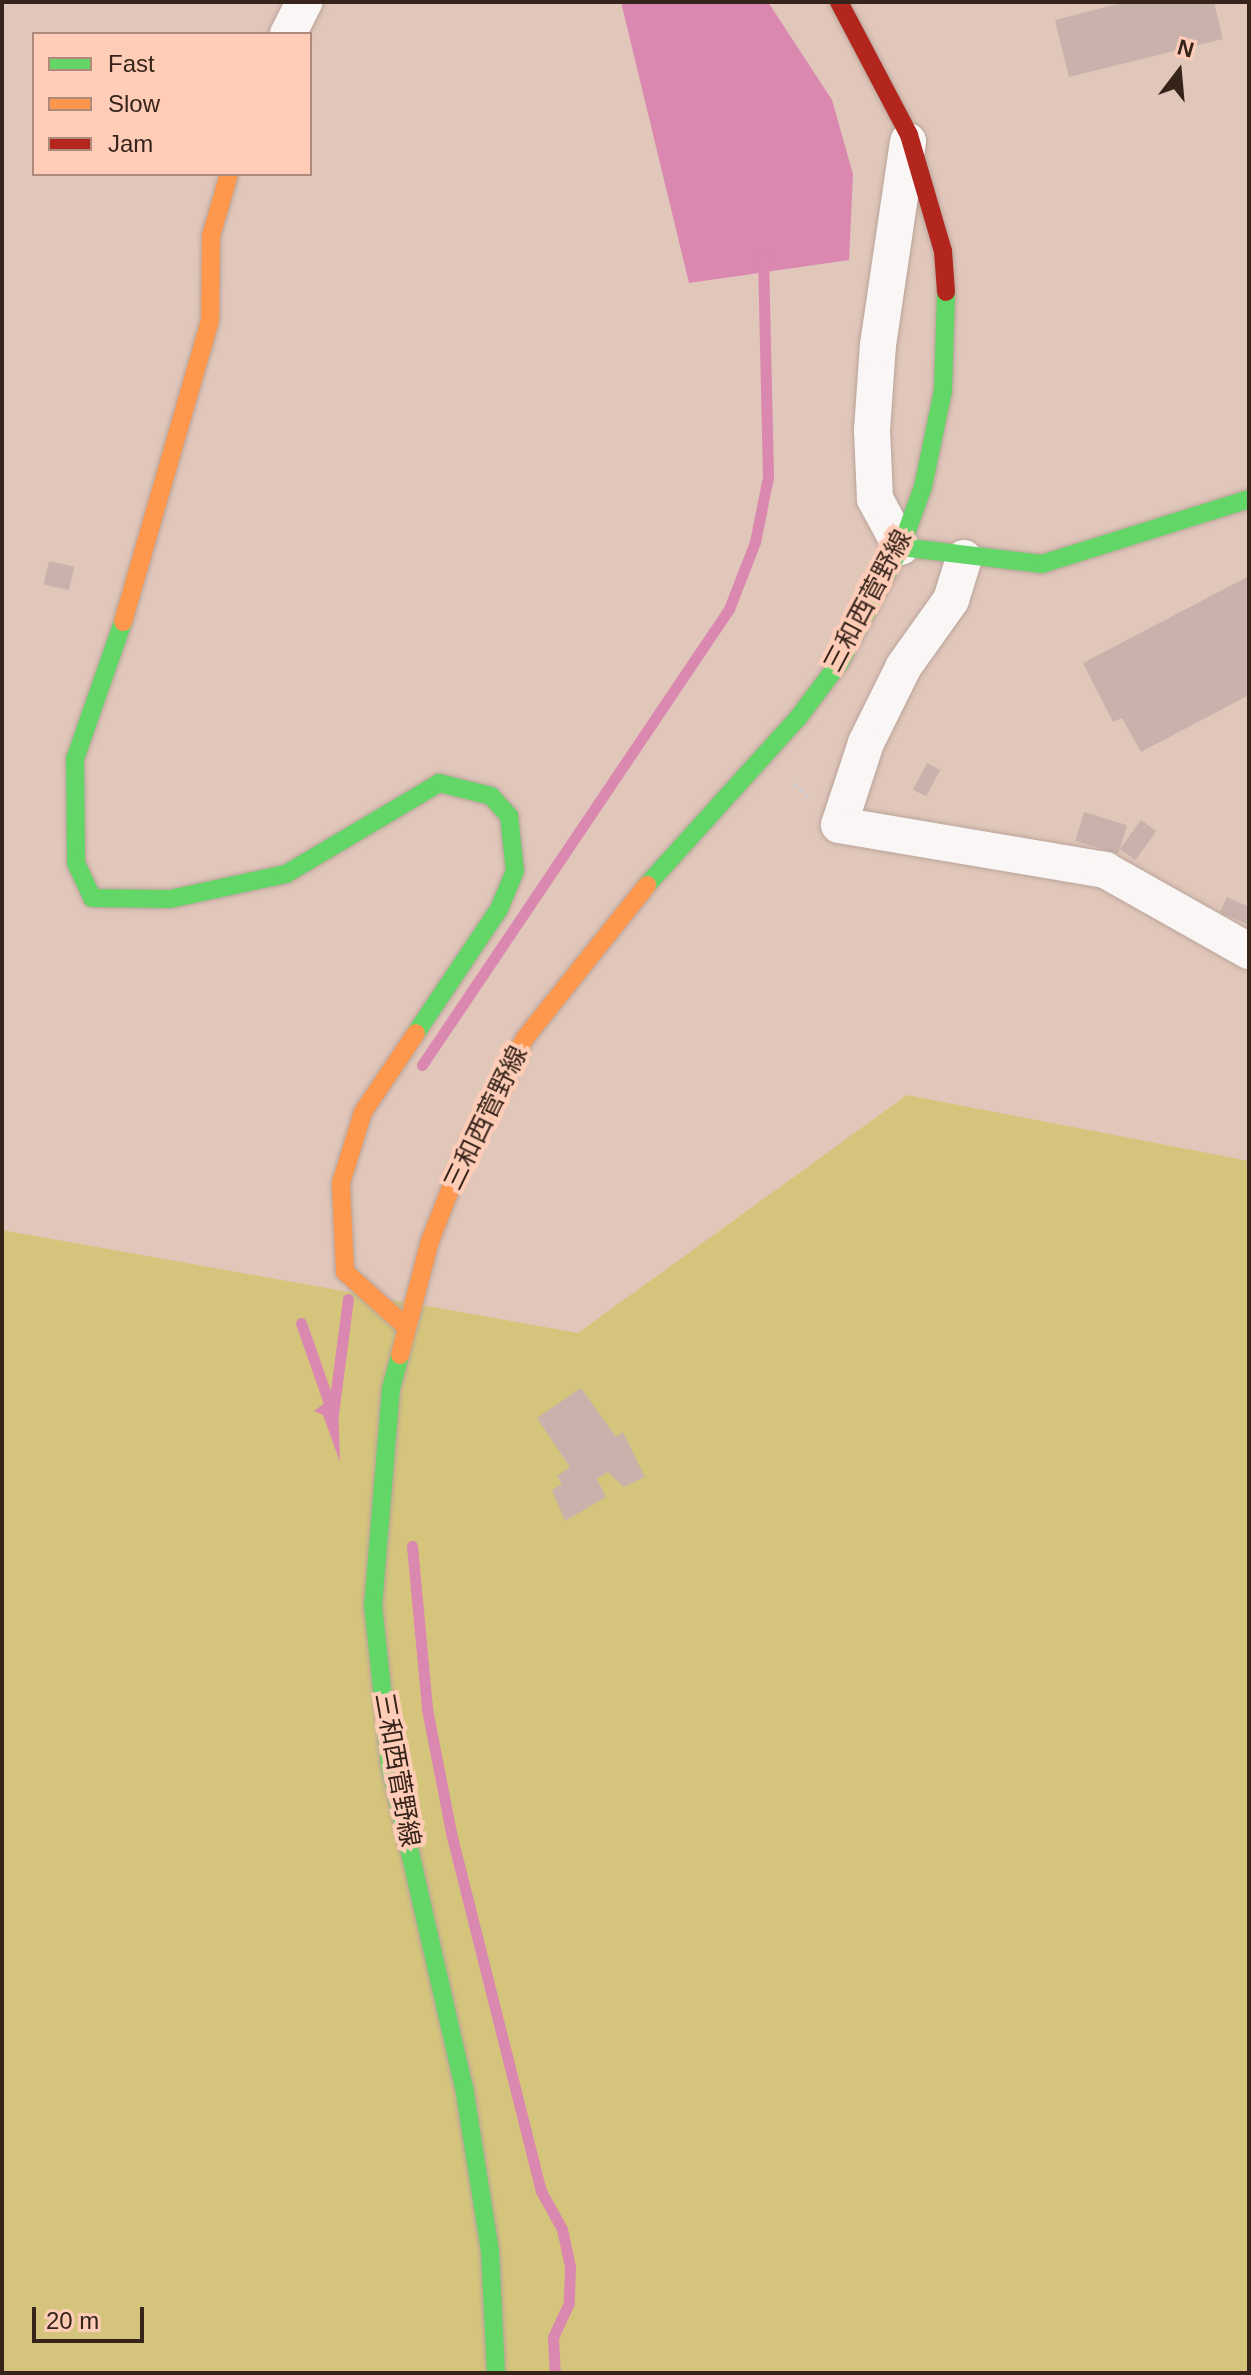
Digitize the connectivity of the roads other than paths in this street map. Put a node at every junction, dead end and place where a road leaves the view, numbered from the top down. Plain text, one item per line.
1 (304, 2) edge
2 (839, 2) edge
3 (289, 32) edge
4 (909, 135) junction
5 (228, 176) edge
6 (1249, 499) edge
7 (901, 547) junction
8 (964, 558) junction
9 (1249, 951) edge
10 (403, 1324) junction
11 (496, 2373) edge

1 - 3 street
2 - 4 main road, 三和西菅野線
4 - 7 street
4 - 7 main road, 三和西菅野線
5 - 10 main road
6 - 8 main road
7 - 8 main road
7 - 10 main road, 三和西菅野線
8 - 9 street
10 - 11 main road, 三和西菅野線

